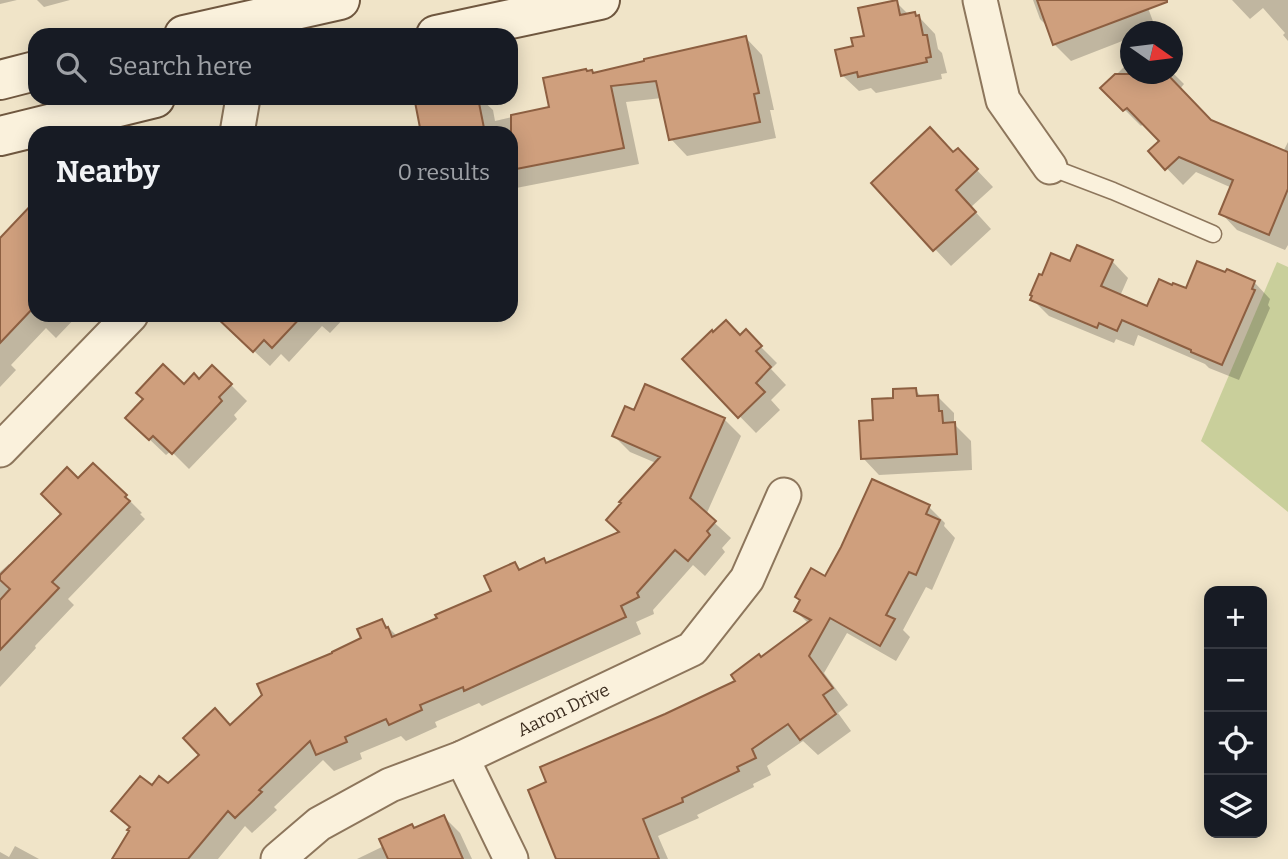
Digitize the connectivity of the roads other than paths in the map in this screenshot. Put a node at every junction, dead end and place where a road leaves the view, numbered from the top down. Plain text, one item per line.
1 (340, 0) edge
2 (600, 0) edge
3 (980, 0) edge
4 (256, 27) edge
5 (469, 28) edge
6 (28, 73) edge
7 (0, 80) edge
8 (126, 105) edge
9 (242, 105) edge
10 (41, 126) edge
11 (238, 126) edge
12 (28, 129) edge
13 (0, 136) edge
14 (1049, 167) joint
15 (1213, 234) dead end
16 (124, 322) edge
17 (0, 450) edge
18 (785, 495) dead end
19 (461, 758) junction
20 (278, 859) edge
21 (511, 859) edge

1 - 4 main road
2 - 5 main road
3 - 14 street
6 - 7 main road
8 - 10 main road
9 - 11 street
12 - 13 main road
14 - 15 lane
16 - 17 street
18 - 19 street, Aaron Drive
19 - 20 street, Aaron Drive
19 - 21 street

